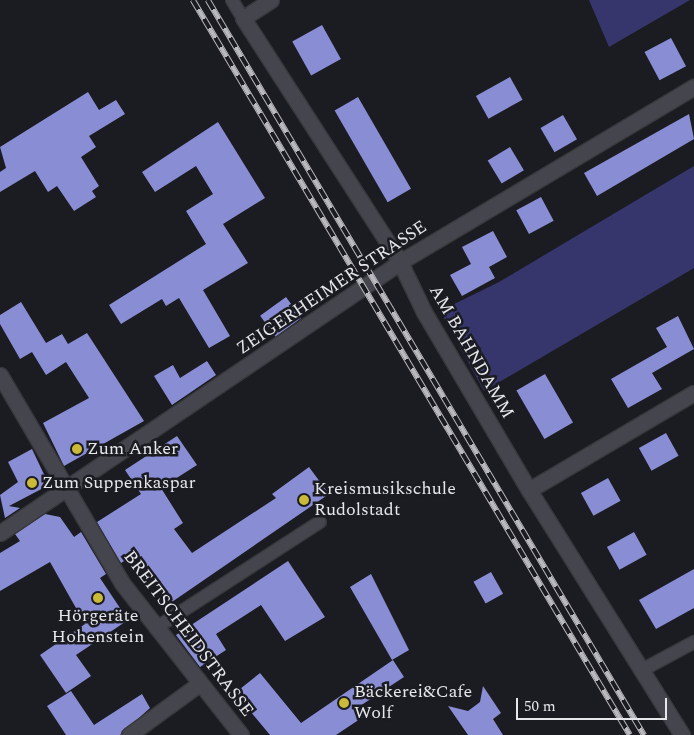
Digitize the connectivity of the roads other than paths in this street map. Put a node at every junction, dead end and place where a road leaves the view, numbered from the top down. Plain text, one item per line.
1 (232, 0) edge
2 (271, 0) edge
3 (243, 18) junction
4 (694, 87) edge
5 (400, 262) junction
6 (0, 375) edge
7 (694, 393) edge
8 (65, 486) junction
9 (529, 490) junction
10 (320, 522) dead end
11 (0, 533) edge
12 (156, 628) junction
13 (694, 642) edge
14 (642, 670) junction
15 (199, 684) junction
16 (129, 735) edge
17 (241, 735) edge
18 (682, 735) edge

1 - 3 lane
2 - 3 street
3 - 5 street, AM BAHNDAMM
4 - 5 street, ZEIGERHEIMER STRASSE
5 - 8 street, ZEIGERHEIMER STRASSE
5 - 9 street, AM BAHNDAMM
6 - 8 street, BREITSCHEIDSTRASSE
7 - 9 street
8 - 11 street, ZEIGERHEIMER STRASSE
8 - 12 street, BREITSCHEIDSTRASSE
9 - 14 street, AM BAHNDAMM
10 - 12 lane
12 - 15 street, BREITSCHEIDSTRASSE
13 - 14 lane
14 - 18 street, AM BAHNDAMM
15 - 16 street
15 - 17 street, BREITSCHEIDSTRASSE

